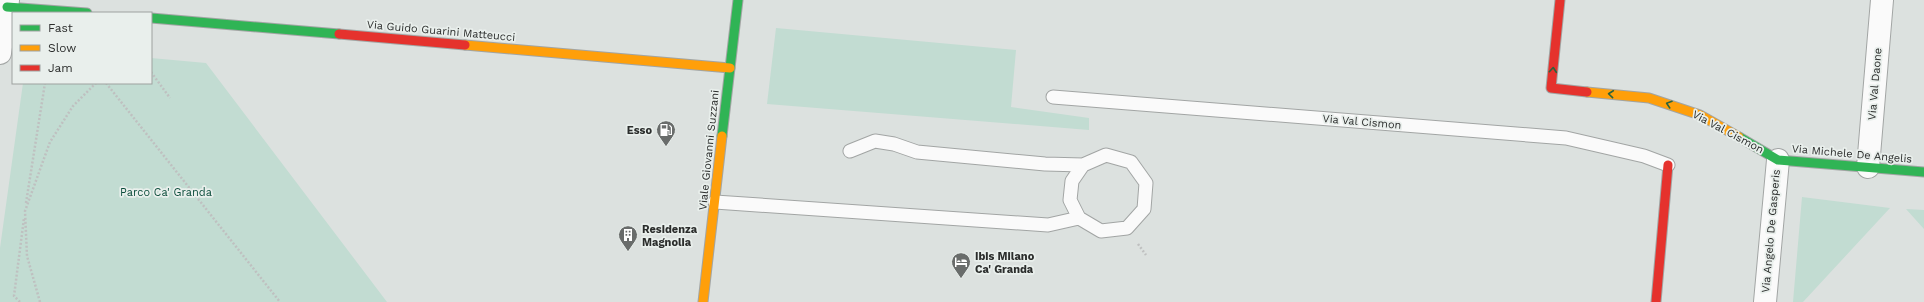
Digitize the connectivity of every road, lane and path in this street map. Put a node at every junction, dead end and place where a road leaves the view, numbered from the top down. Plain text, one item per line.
1 (738, 0) edge
2 (1560, 0) edge
3 (1882, 0) edge
4 (8, 3) edge
5 (79, 12) edge
6 (152, 18) edge
7 (0, 53) edge
8 (730, 68) junction
9 (152, 73) edge
10 (45, 84) edge
11 (95, 84) edge
12 (107, 84) edge
13 (1053, 97) dead end
14 (170, 98) dead end
15 (850, 150) dead end
16 (1778, 160) junction
17 (1083, 165) junction
18 (1668, 165) joint
19 (1868, 167) junction
20 (1924, 172) edge
21 (715, 202) junction
22 (25, 211) junction
23 (1079, 218) junction
24 (20, 302) edge
25 (40, 302) edge
26 (280, 302) edge
27 (704, 302) edge
28 (1656, 302) edge
29 (1765, 302) edge

1 - 8 street, Viale Giovanni Suzzani
16 -> 2 street, Via Val Cismon
3 - 19 street, Via Val Daone
4 - 5 street
4 - 7 street
6 - 8 street, Via Guido Guarini Matteucci
8 - 21 street, Viale Giovanni Suzzani
9 - 14 path
10 - 22 path
11 - 22 path
12 - 26 path
13 - 18 lane, Via Val Cismon
15 - 17 lane
16 - 19 street, Via Michele De Angelis
16 - 29 street, Via Angelo De Gasperis
17 - 23 lane
17 - 23 lane
18 - 28 street
19 - 20 street, Via Michele De Angelis
21 - 23 lane
21 - 27 street, Viale Giovanni Suzzani
22 - 24 path
22 - 25 path

